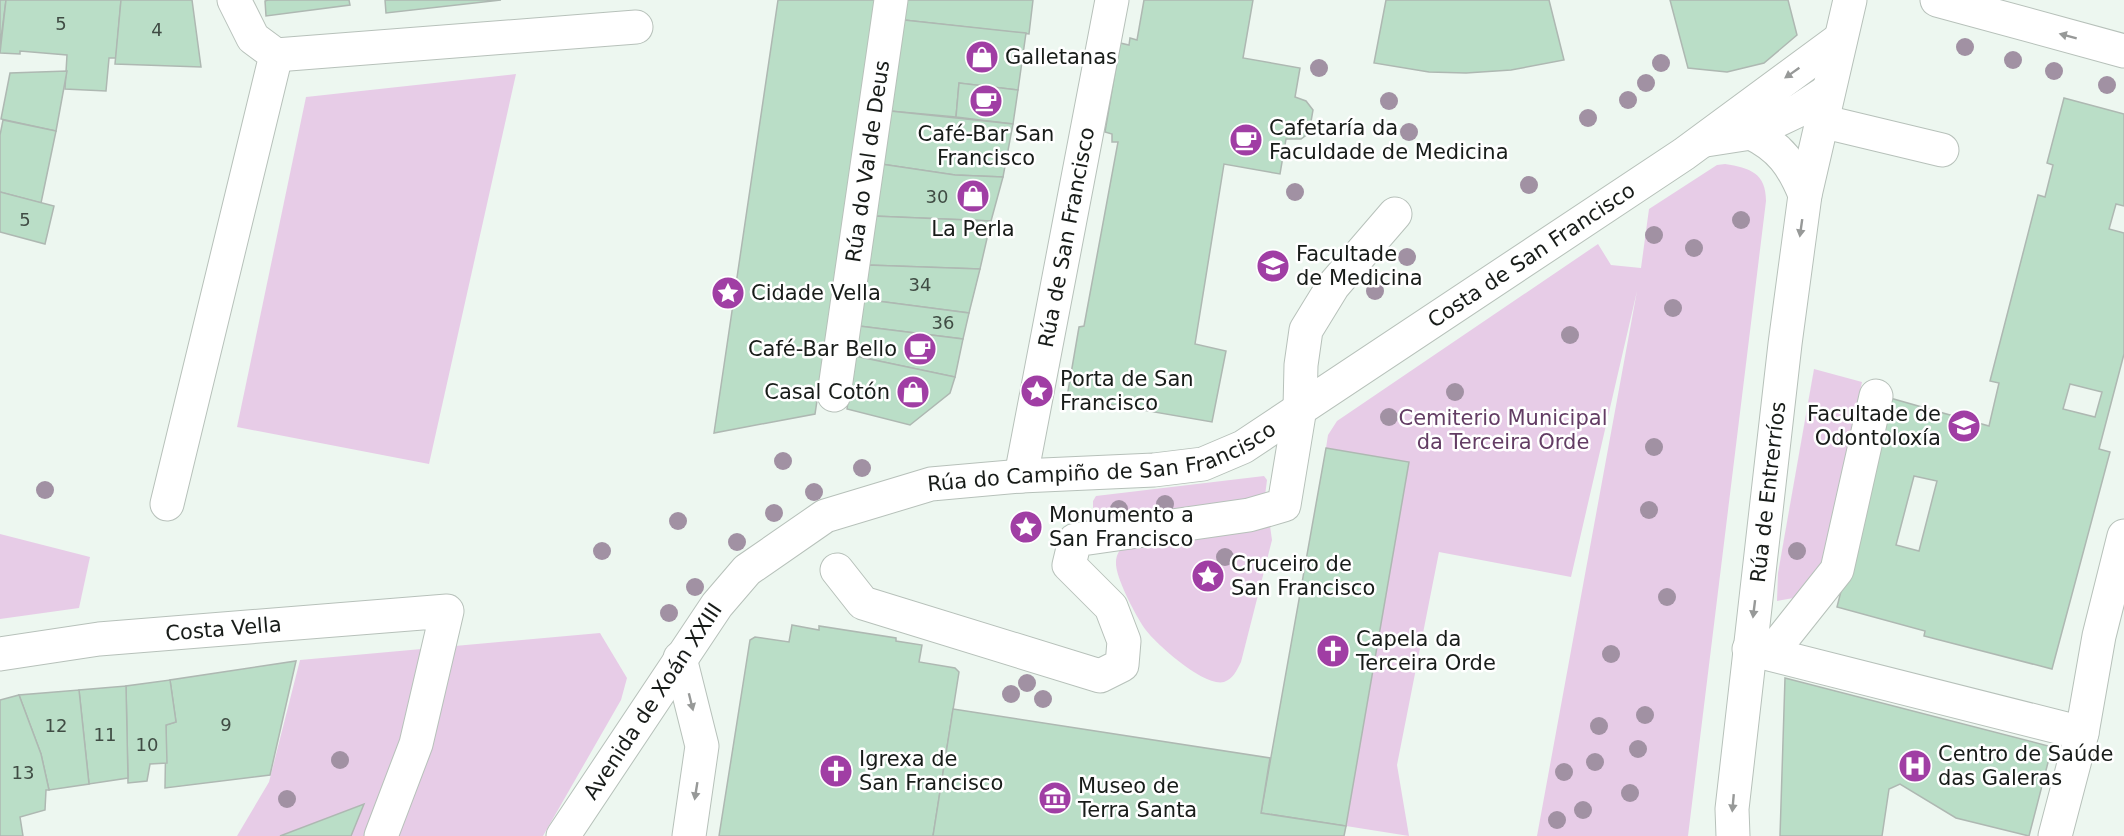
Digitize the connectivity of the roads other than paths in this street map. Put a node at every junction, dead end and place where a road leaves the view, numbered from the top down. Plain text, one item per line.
1 (234, 0) edge
2 (891, 0) edge
3 (1112, 0) edge
4 (1850, 0) edge
5 (1937, 0) edge
6 (636, 27) dead end
7 (1840, 39) junction
8 (2124, 51) edge
9 (276, 55) junction
10 (1821, 120) junction
11 (1751, 133) junction
12 (1702, 141) junction
13 (1942, 150) dead end
14 (1805, 195) junction
15 (1395, 214) dead end
16 (1361, 367) joint
17 (834, 395) dead end
18 (1876, 396) dead end
19 (1299, 408) junction
20 (1021, 476) junction
21 (167, 504) dead end
22 (2124, 536) edge
23 (747, 570) joint
24 (837, 570) dead end
25 (2112, 639) edge
26 (1760, 651) junction
27 (0, 654) edge
28 (680, 658) junction
29 (2082, 733) junction
30 (381, 836) edge
31 (563, 836) edge
32 (689, 836) edge
33 (1733, 836) edge
34 (2055, 836) edge

1 - 9 street
2 - 17 street, Rúa do Val de Deus
3 - 20 street, Rúa de San Francisco
4 - 7 street, Rúa de Entrerríos
8 -> 5 street
6 - 9 street
7 - 10 street, Rúa de Entrerríos
7 -> 12 street, Costa de San Francisco
9 - 21 street
10 - 11 street, Costa de San Francisco
10 - 13 street
10 - 14 street, Rúa de Entrerríos
11 - 12 street, Costa de San Francisco
11 - 14 street
12 - 16 street, Costa de San Francisco
14 -> 26 street, Rúa de Entrerríos
15 - 19 street
16 - 19 street, Rúa do Campiño de San Francisco
18 - 26 street
19 - 20 street, Rúa do Campiño de San Francisco
19 - 24 street
20 - 23 street, Rúa do Campiño de San Francisco
22 - 25 street
23 - 28 street, Avenida de Xoán XXIII
25 - 29 street
26 - 29 street
26 -> 33 street, Rúa de Entrerríos
27 - 30 street, Costa Vella
28 - 31 street, Avenida de Xoán XXIII
28 -> 32 street
29 - 34 street

